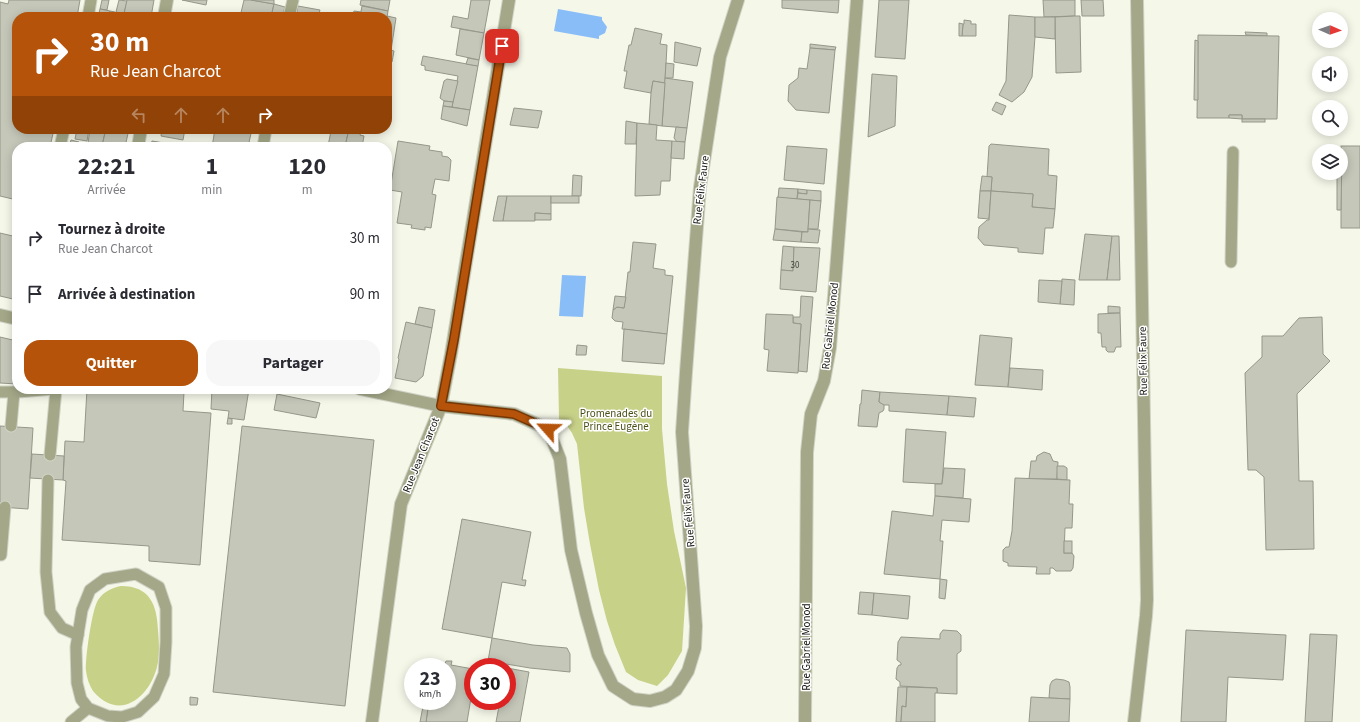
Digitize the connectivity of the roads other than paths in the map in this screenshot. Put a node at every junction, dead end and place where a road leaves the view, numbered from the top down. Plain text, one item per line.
1 (91, 0) edge
2 (167, 0) edge
3 (293, 0) edge
4 (509, 0) edge
5 (738, 0) edge
6 (857, 0) edge
7 (1136, 0) edge
8 (89, 12) edge
9 (165, 12) edge
10 (290, 12) edge
11 (1233, 152) dead end
12 (1231, 262) dead end
13 (0, 315) edge
14 (12, 318) edge
15 (0, 392) edge
16 (12, 392) edge
17 (14, 394) edge
18 (56, 394) edge
19 (384, 394) edge
20 (441, 406) junction
21 (11, 426) dead end
22 (50, 455) dead end
23 (48, 480) dead end
24 (5, 507) dead end
25 (1, 555) dead end
26 (78, 634) junction
27 (88, 708) junction
28 (71, 722) edge
29 (372, 722) edge
30 (805, 722) edge
31 (1134, 722) edge

1 - 8 lane
2 - 9 street
3 - 10 lane
4 - 20 street, Rue Jean Charcot
5 - 20 street, Rue Félix Faure
6 - 30 street, Rue Gabriel Monod
7 - 31 street, Rue Félix Faure
11 - 12 lane
13 - 14 street
15 - 16 lane
17 - 21 lane
18 - 22 lane
19 - 20 street
20 - 29 street, Rue Jean Charcot
23 - 26 lane
24 - 25 lane
26 - 27 lane
26 - 27 lane
27 - 28 lane

